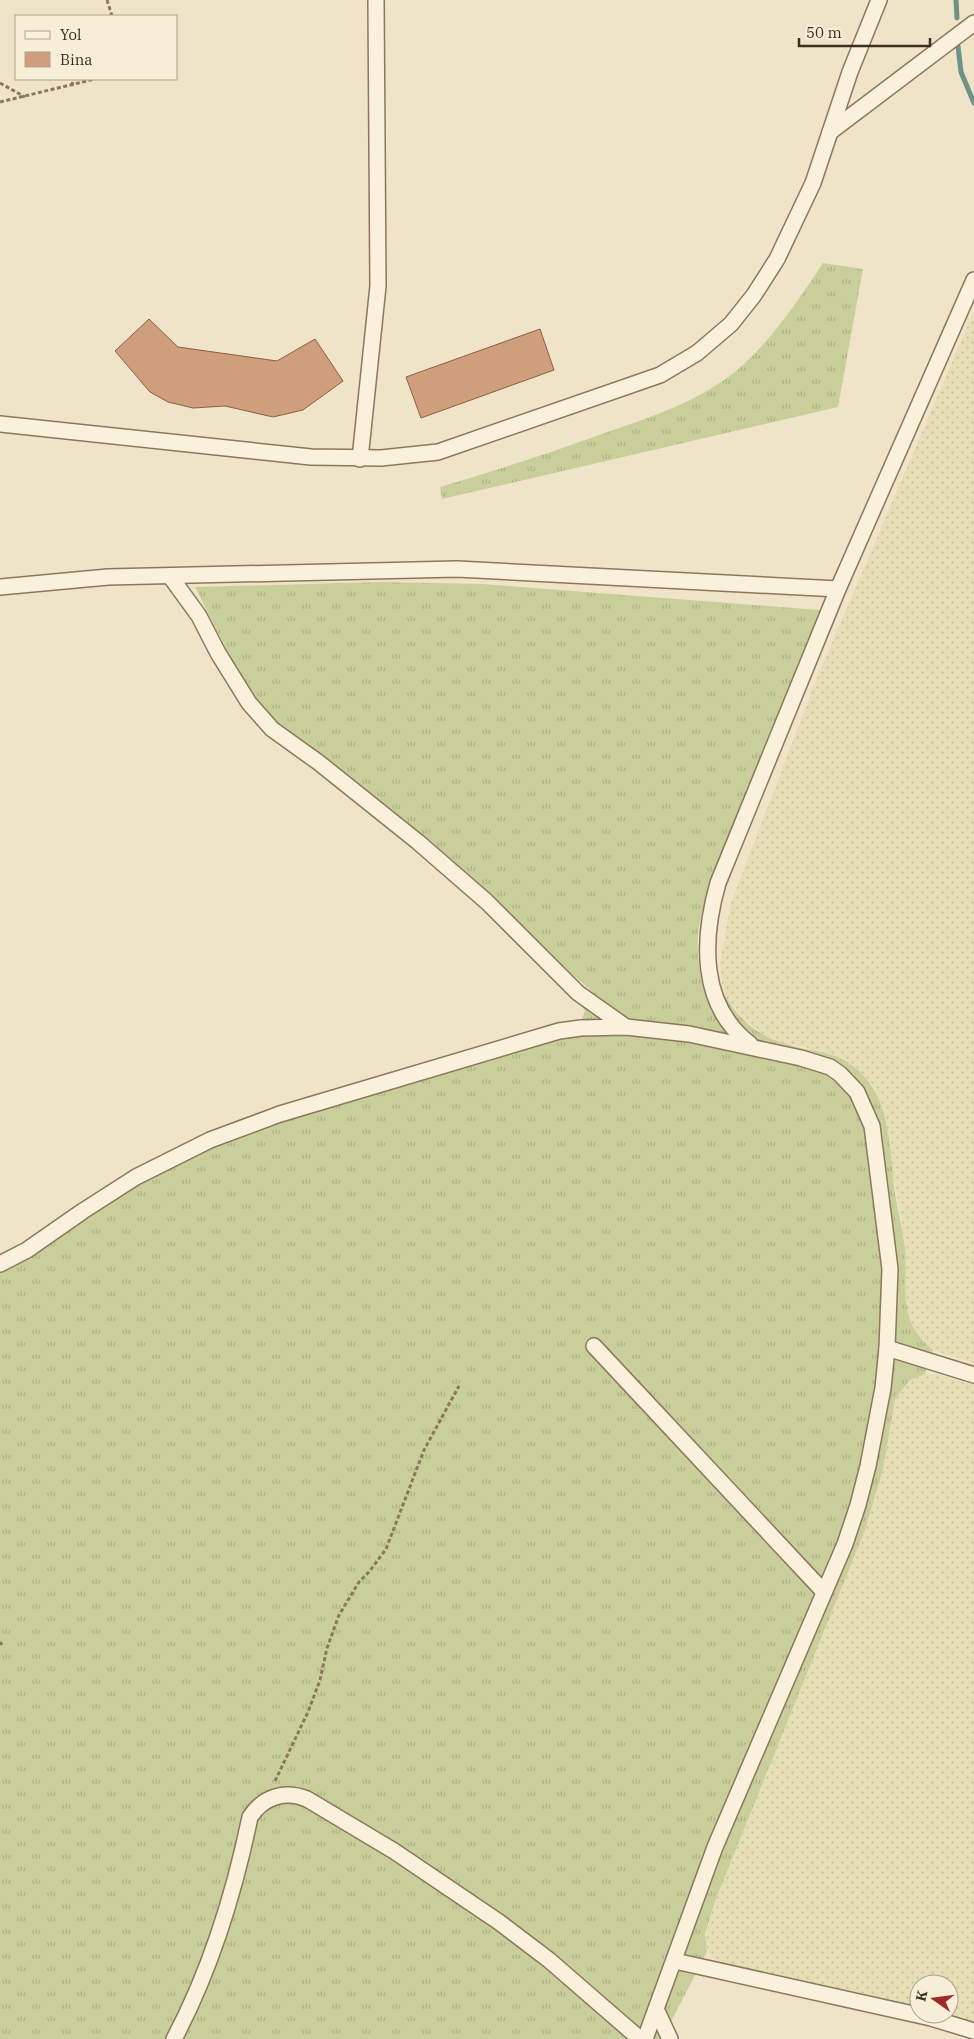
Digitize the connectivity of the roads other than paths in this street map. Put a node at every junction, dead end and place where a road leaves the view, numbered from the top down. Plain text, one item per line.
1 (376, 0) edge
2 (879, 0) edge
3 (973, 23) edge
4 (830, 132) junction
5 (974, 280) edge
6 (0, 424) edge
7 (360, 459) junction
8 (170, 576) junction
9 (0, 587) edge
10 (838, 589) junction
11 (626, 1026) junction
12 (752, 1046) junction
13 (0, 1264) edge
14 (594, 1346) dead end
15 (887, 1348) junction
16 (974, 1375) edge
17 (824, 1592) junction
18 (674, 1961) junction
19 (657, 2011) junction
20 (974, 2031) edge
21 (174, 2039) edge
22 (640, 2039) edge
23 (645, 2039) edge
24 (670, 2039) edge

1 - 7 street
2 - 4 street
3 - 4 street
4 - 7 street
5 - 10 street
6 - 7 street
8 - 9 street
8 - 10 street
8 - 11 street
10 - 12 street
11 - 12 street
11 - 13 street
12 - 15 street
14 - 17 street
15 - 16 street
15 - 17 street
17 - 18 street
18 - 19 street
18 - 20 street
19 - 23 street
19 - 24 street
21 - 22 street

